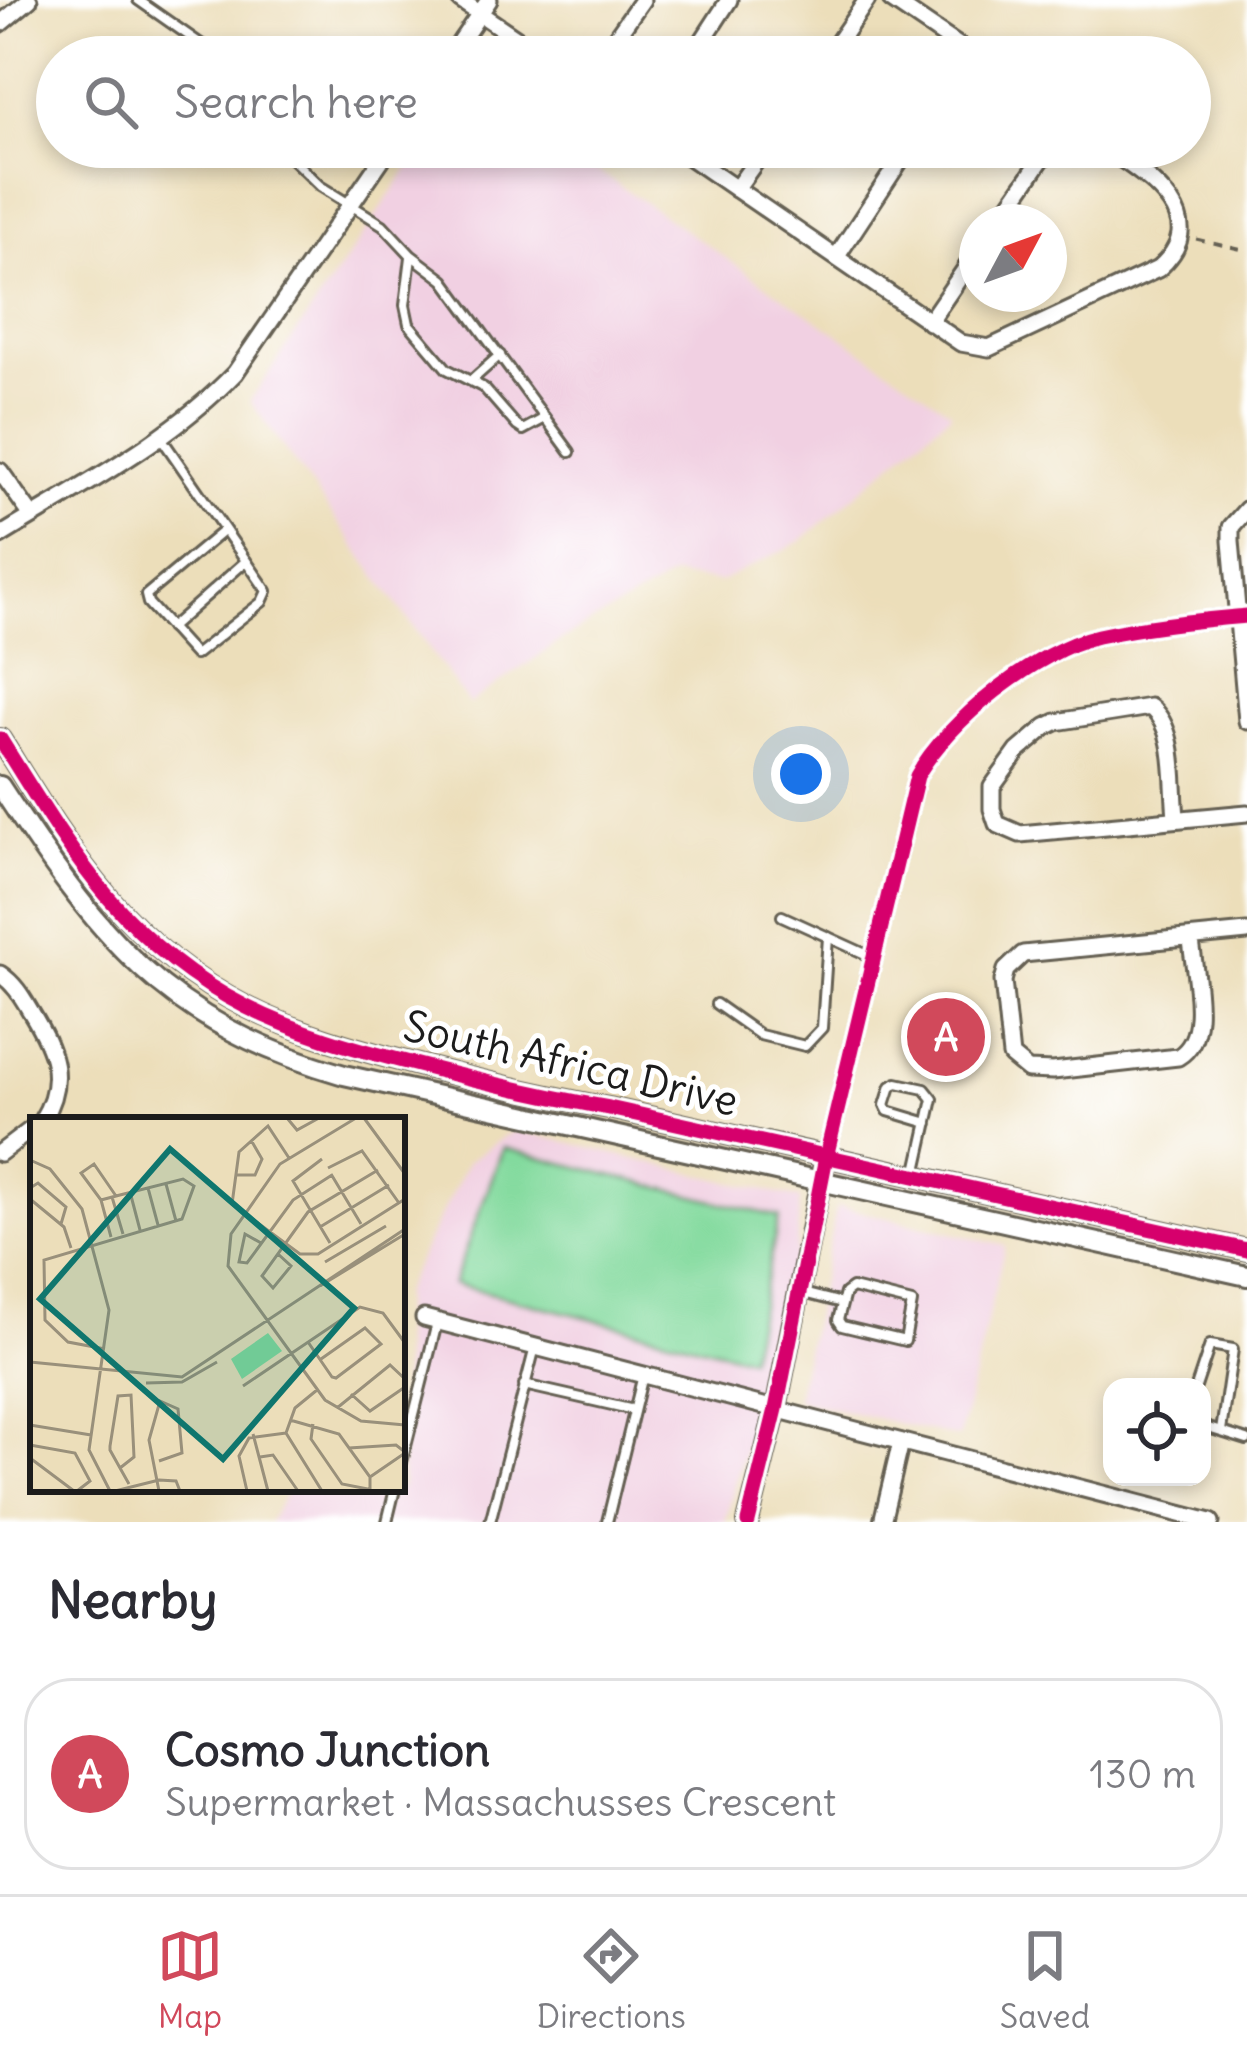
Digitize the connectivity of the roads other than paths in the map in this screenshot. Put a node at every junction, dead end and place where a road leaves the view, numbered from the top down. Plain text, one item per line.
1 (29, 0) edge
2 (138, 0) edge
3 (460, 0) edge
4 (642, 0) edge
5 (729, 0) edge
6 (867, 0) edge
7 (891, 0) edge
8 (484, 7) edge
9 (0, 24) edge
10 (189, 36) edge
11 (464, 36) edge
12 (519, 36) edge
13 (617, 36) edge
14 (706, 36) edge
15 (842, 36) edge
16 (943, 36) edge
17 (302, 168) edge
18 (376, 168) edge
19 (706, 168) edge
20 (751, 168) edge
21 (895, 168) edge
22 (1035, 168) edge
23 (1132, 168) edge
24 (736, 189) junction
25 (1010, 204) edge
26 (350, 206) junction
27 (410, 255) junction
28 (837, 256) junction
29 (959, 278) edge
30 (928, 322) junction
31 (500, 356) junction
32 (472, 380) junction
33 (545, 418) junction
34 (159, 435) junction
35 (570, 452) dead end
36 (0, 471) edge
37 (1247, 509) edge
38 (32, 516) junction
39 (223, 532) junction
40 (0, 536) edge
41 (246, 561) junction
42 (1242, 616) edge
43 (170, 628) junction
44 (1247, 721) edge
45 (0, 739) edge
46 (0, 786) edge
47 (1247, 813) edge
48 (1176, 816) junction
49 (782, 916) dead end
50 (1247, 932) edge
51 (828, 937) junction
52 (1191, 940) junction
53 (873, 958) junction
54 (0, 974) edge
55 (716, 1004) dead end
56 (43, 1117) edge
57 (928, 1123) junction
58 (30, 1130) edge
59 (0, 1153) edge
60 (826, 1157) junction
61 (916, 1175) junction
62 (821, 1181) junction
63 (1247, 1250) edge
64 (1247, 1276) edge
65 (798, 1292) junction
66 (842, 1304) junction
67 (430, 1319) joint
68 (535, 1346) junction
69 (644, 1374) junction
70 (1199, 1378) edge
71 (524, 1385) junction
72 (776, 1408) junction
73 (635, 1410) junction
74 (1211, 1428) edge
75 (1221, 1431) junction
76 (1247, 1440) edge
77 (901, 1442) junction
78 (405, 1447) edge
79 (394, 1492) edge
80 (387, 1522) edge
81 (490, 1522) edge
82 (608, 1522) edge
83 (748, 1522) edge
84 (882, 1522) edge
85 (1211, 1522) edge

1 - 9 street
2 - 10 lane
3 - 8 street
4 - 13 street
5 - 14 street
6 - 15 street
7 - 16 street
8 - 11 street
8 - 12 street
17 - 26 lane
18 - 26 street
19 - 24 street
20 - 24 street
21 - 28 street
22 - 25 street
23 - 30 street
24 - 28 street
26 - 27 lane
26 - 34 street
27 - 31 lane
27 - 32 lane
28 - 30 street
29 - 30 street
31 - 32 lane
31 - 33 lane
32 - 33 lane
33 - 35 lane
34 - 38 street
34 - 39 lane
36 - 38 street
37 - 42 street
38 - 40 street
39 - 41 lane
39 - 43 lane
41 - 43 lane
41 - 43 lane
42 - 44 street
42 - 53 street
45 - 60 street, South Africa Drive
46 - 62 street, South Africa Drive
47 - 48 street
48 - 48 street
49 - 51 lane
50 - 52 street
51 - 53 lane
51 - 55 lane
52 - 52 street
53 - 60 street
54 - 56 street
57 - 57 lane
57 - 61 lane
58 - 59 street
60 - 61 street, South Africa Drive
60 - 62 street
61 - 63 street, South Africa Drive
62 - 64 street, South Africa Drive
62 - 65 street
65 - 66 lane
65 - 72 street
66 - 66 lane
67 - 68 street
67 - 78 lane
68 - 69 street
68 - 71 lane
69 - 72 street
69 - 73 lane
70 - 75 lane
71 - 73 lane
71 - 81 lane
72 - 77 street
72 - 83 street
73 - 82 lane
74 - 75 lane
75 - 76 lane
77 - 84 street
77 - 85 street
79 - 80 lane

